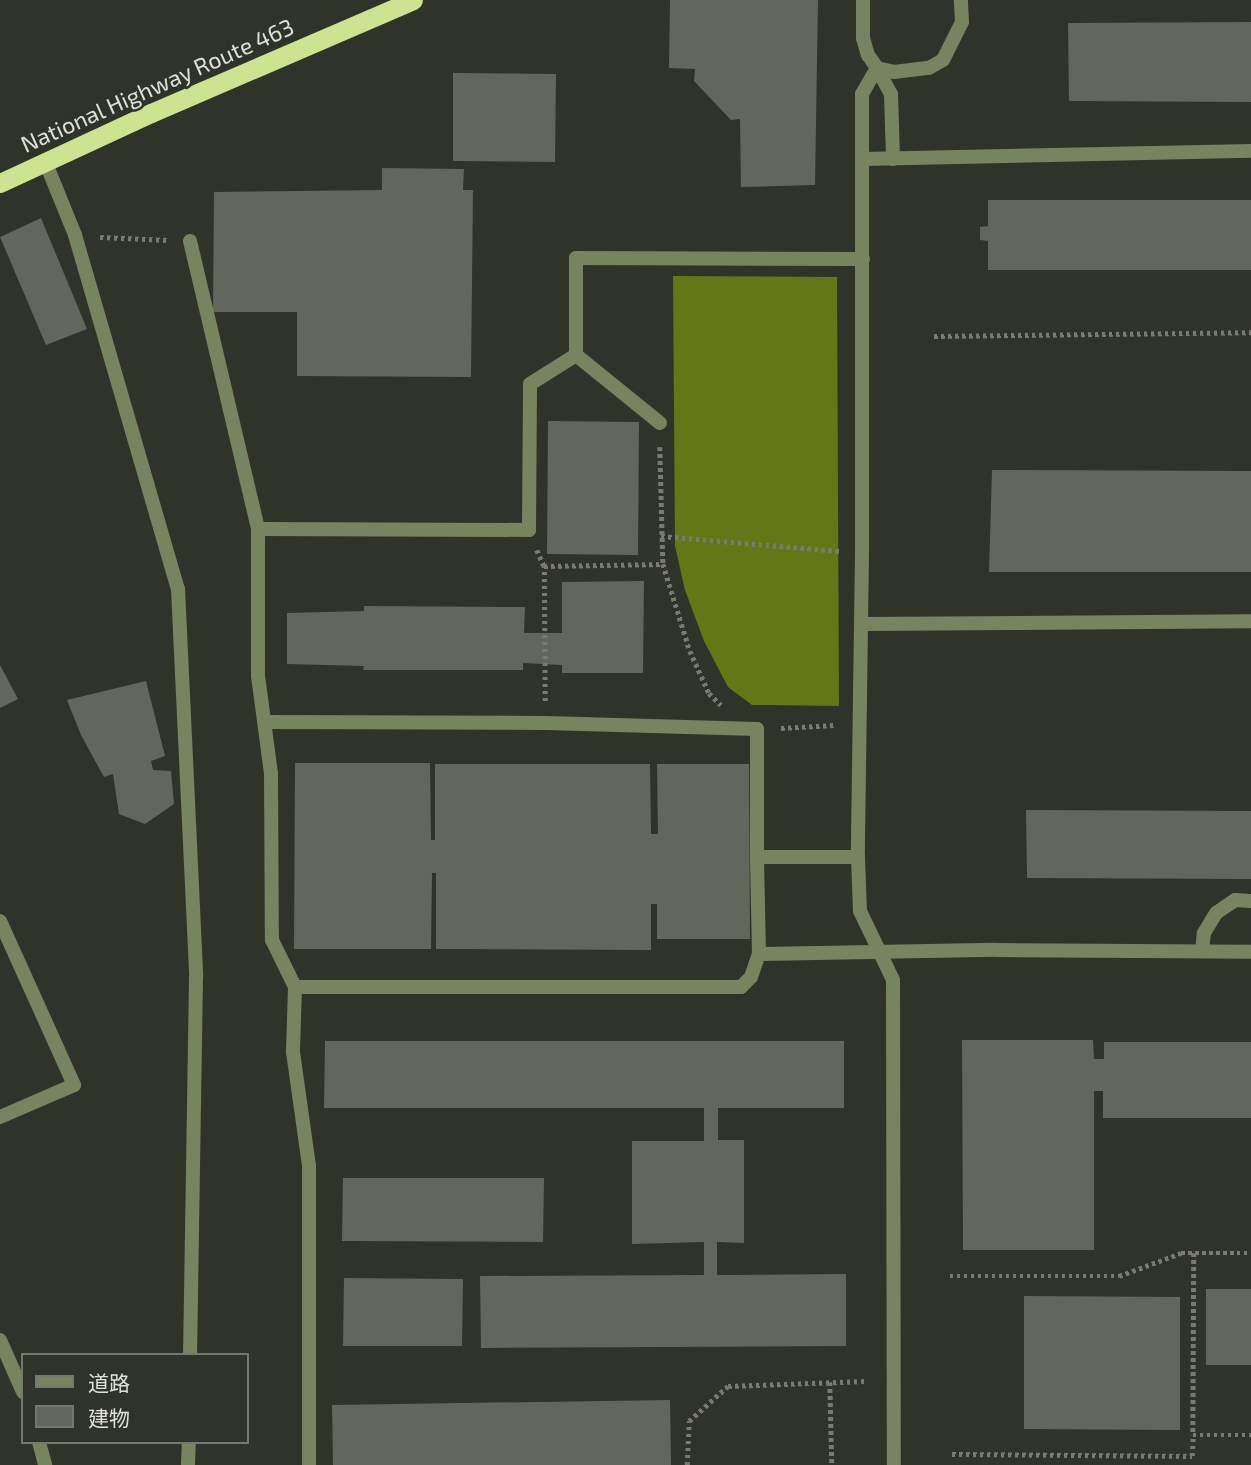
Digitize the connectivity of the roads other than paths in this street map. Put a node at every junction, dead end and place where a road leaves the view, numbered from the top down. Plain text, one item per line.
1 (413, 0) edge
2 (863, 0) edge
3 (961, 0) edge
4 (877, 68) junction
5 (1251, 151) edge
6 (863, 159) junction
7 (893, 159) junction
8 (46, 161) junction
9 (0, 183) edge
10 (190, 241) road end
11 (863, 258) junction
12 (576, 355) junction
13 (660, 423) road end
14 (258, 529) junction
15 (1251, 621) edge
16 (861, 624) junction
17 (267, 722) junction
18 (757, 857) junction
19 (858, 858) junction
20 (1251, 901) edge
21 (0, 921) edge
22 (1202, 951) junction
23 (1251, 952) edge
24 (880, 953) junction
25 (760, 954) junction
26 (295, 987) junction
27 (0, 1117) edge
28 (0, 1340) edge
29 (190, 1353) edge
30 (21, 1387) edge
31 (40, 1444) edge
32 (189, 1444) edge
33 (46, 1465) edge
34 (188, 1465) edge
35 (309, 1465) edge
36 (894, 1465) edge

1 - 8 highway, National Highway Route 463
2 - 4 street
3 - 4 street
4 - 6 street
4 - 7 street
5 - 7 street
6 - 7 street
6 - 11 street
8 - 9 highway, National Highway Route 463
8 - 29 street
10 - 14 street
11 - 12 street
11 - 16 street
12 - 13 street
12 - 14 street
14 - 17 street
15 - 16 street
16 - 19 street
17 - 18 street
17 - 26 street
18 - 19 street
18 - 25 street
19 - 24 street
20 - 22 street
21 - 27 street
22 - 23 street
22 - 24 street
24 - 25 street
24 - 36 street
25 - 26 street
26 - 35 street
28 - 30 street
31 - 33 street
32 - 34 street

